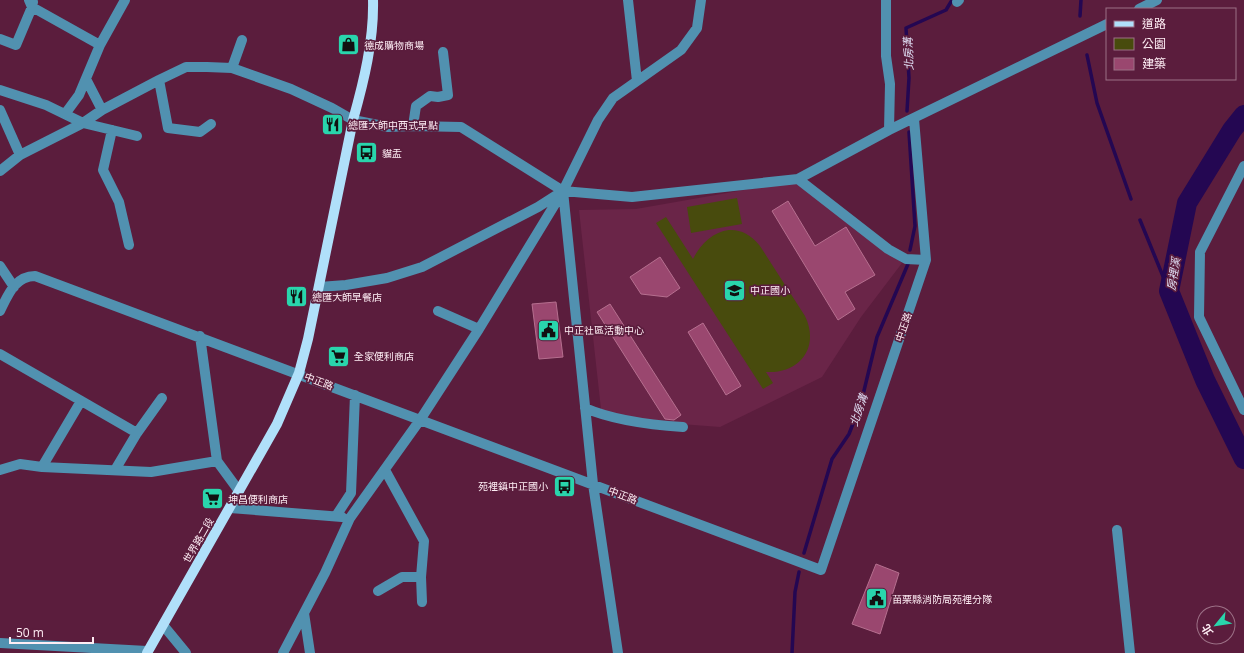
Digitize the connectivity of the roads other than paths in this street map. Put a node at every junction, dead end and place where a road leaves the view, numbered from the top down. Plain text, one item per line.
1 (125, 0) edge
2 (373, 0) edge
3 (628, 0) edge
4 (701, 0) edge
5 (886, 0) edge
6 (1157, 0) edge
7 (32, 2) edge
8 (1141, 8) edge
9 (1106, 24) edge
10 (0, 39) edge
11 (242, 40) dead end
12 (100, 45) junction
13 (444, 52) dead end
14 (232, 68) junction
15 (86, 80) junction
16 (159, 80) junction
17 (637, 81) junction
18 (0, 90) edge
19 (0, 110) edge
20 (102, 110) junction
21 (65, 114) junction
22 (914, 119) junction
23 (353, 120) junction
24 (83, 123) junction
25 (211, 124) dead end
26 (413, 126) junction
27 (112, 130) junction
28 (889, 130) junction
29 (137, 136) dead end
30 (20, 155) junction
31 (1244, 166) edge
32 (0, 171) edge
33 (798, 179) junction
34 (563, 191) junction
35 (129, 245) dead end
36 (926, 260) junction
37 (0, 266) edge
38 (14, 287) junction
39 (319, 287) junction
40 (0, 311) edge
41 (438, 311) dead end
42 (479, 329) junction
43 (200, 336) junction
44 (0, 354) edge
45 (299, 373) junction
46 (355, 395) junction
47 (162, 398) dead end
48 (81, 401) junction
49 (585, 408) junction
50 (1244, 410) edge
51 (420, 420) junction
52 (683, 427) dead end
53 (137, 433) junction
54 (217, 461) junction
55 (42, 467) junction
56 (0, 470) edge
57 (115, 470) junction
58 (385, 470) junction
59 (593, 484) junction
60 (239, 491) junction
61 (230, 508) junction
62 (336, 516) junction
63 (350, 518) junction
64 (1117, 530) dead end
65 (421, 577) junction
66 (378, 591) dead end
67 (422, 602) dead end
68 (304, 613) junction
69 (163, 625) junction
70 (0, 643) edge
71 (147, 652) edge
72 (186, 653) edge
73 (283, 653) edge
74 (310, 653) edge
75 (618, 653) edge
76 (1130, 653) edge

1 - 12 street
2 - 23 main road, 世界路二段
3 - 17 street
4 - 17 street
5 - 28 street
6 - 8 street
7 - 10 street
7 - 12 street
9 - 22 street
11 - 14 street
12 - 15 street
13 - 26 street
14 - 16 street
14 - 23 street
15 - 20 street
15 - 21 street
16 - 20 street
16 - 25 street
17 - 34 street
18 - 21 street
19 - 30 street
20 - 24 street
21 - 24 street
22 - 28 street
22 - 36 street, 中正路
23 - 26 street
23 - 39 main road, 世界路二段
24 - 27 street
24 - 30 street
26 - 34 street
27 - 29 street
27 - 35 street
28 - 33 street
30 - 32 street
31 - 50 street
33 - 34 street
33 - 36 street
34 - 39 street
34 - 42 street
34 - 49 street
36 - 59 street, 中正路
37 - 38 street
38 - 40 street, 中正路
38 - 43 street, 中正路
39 - 45 main road, 世界路二段
41 - 42 street
42 - 51 street
43 - 45 street, 中正路
43 - 54 street
44 - 48 street
45 - 46 street, 中正路
45 - 60 main road, 世界路二段
46 - 51 street, 中正路
46 - 62 street
47 - 53 street
48 - 53 street
48 - 55 street
49 - 52 street
49 - 59 street
51 - 58 street
51 - 59 street, 中正路
53 - 57 street
54 - 57 street
54 - 60 street
55 - 56 street
55 - 57 street
58 - 63 street
58 - 65 street
59 - 75 street
60 - 61 main road, 世界路二段
61 - 62 street
61 - 69 main road, 世界路二段
62 - 63 street
63 - 68 street
64 - 76 street
65 - 66 street
65 - 67 street
68 - 73 street
68 - 74 street
69 - 71 main road, 世界路二段
69 - 72 street
70 - 71 street

